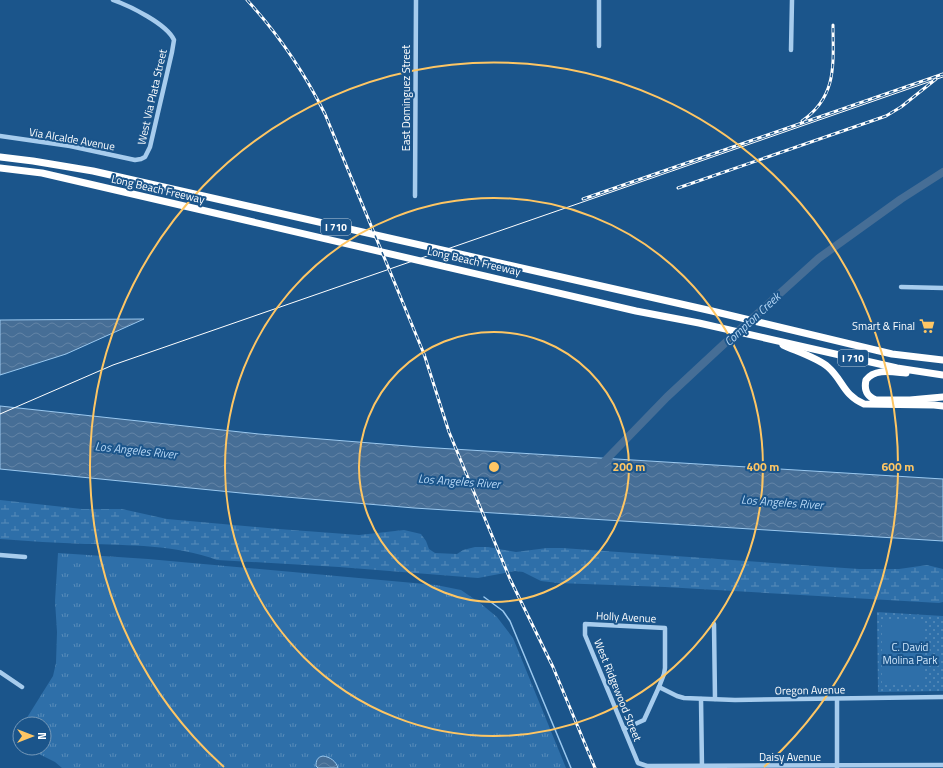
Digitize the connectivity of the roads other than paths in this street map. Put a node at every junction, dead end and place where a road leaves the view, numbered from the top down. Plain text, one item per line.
1 (113, 0) edge
2 (416, 0) edge
3 (600, 0) edge
4 (792, 0) edge
5 (599, 46) dead end
6 (791, 50) dead end
7 (0, 136) edge
8 (0, 157) edge
9 (141, 159) joint
10 (0, 168) edge
11 (23, 170) junction
12 (0, 172) edge
13 (415, 196) dead end
14 (901, 287) dead end
15 (943, 288) edge
16 (770, 339) junction
17 (943, 360) edge
18 (939, 375) edge
19 (943, 397) edge
20 (943, 406) edge
21 (0, 555) edge
22 (25, 557) dead end
23 (585, 624) joint
24 (714, 624) dead end
25 (0, 672) edge
26 (22, 687) dead end
27 (659, 687) junction
28 (943, 697) edge
29 (701, 699) junction
30 (715, 699) junction
31 (837, 699) junction
32 (624, 729) junction
33 (638, 763) joint
34 (943, 765) edge
35 (702, 767) edge
36 (837, 767) edge

1 - 9 street, West Via Plata Street
2 - 13 street, East Dominguez Street
3 - 5 street
4 - 6 street
7 - 9 street, Via Alcalde Avenue
8 - 17 highway, Long Beach Freeway / I 710
10 - 11 highway, Long Beach Freeway / I 710
11 - 12 highway
11 - 16 highway, Long Beach Freeway / I 710
14 - 15 street
16 - 18 highway, Long Beach Freeway / I 710
16 - 20 highway
18 - 19 highway
21 - 22 street
23 - 27 street, Holly Avenue
23 - 32 street, West Ridgewood Street
24 - 30 street
25 - 26 street
27 - 29 street, Oregon Avenue
27 - 32 street
28 - 31 street, Oregon Avenue
29 - 30 street, Oregon Avenue
29 - 35 street
30 - 31 street, Oregon Avenue
31 - 36 street
32 - 33 street, West Ridgewood Street
33 - 35 street, Daisy Avenue
34 - 36 street, Daisy Avenue
35 - 36 street, Daisy Avenue

